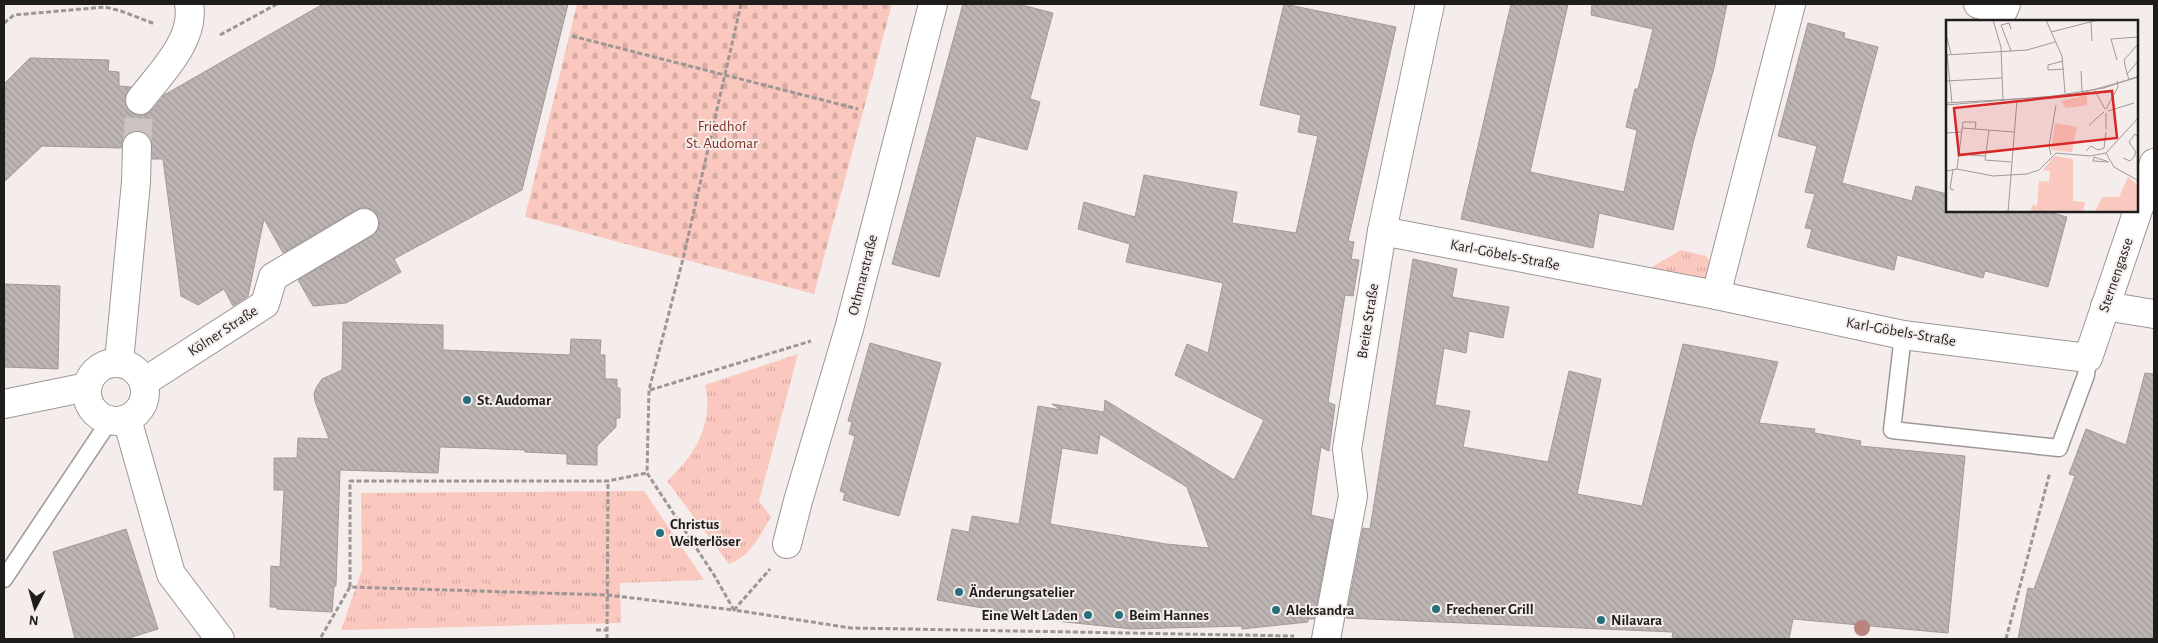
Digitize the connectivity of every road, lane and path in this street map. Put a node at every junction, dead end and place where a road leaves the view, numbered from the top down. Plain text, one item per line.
1 (189, 4) edge
2 (277, 4) edge
3 (742, 4) edge
4 (933, 4) edge
5 (1430, 4) edge
6 (1791, 4) edge
7 (1978, 4) edge
8 (2006, 4) edge
9 (4, 23) edge
10 (572, 36) dead end
11 (186, 37) junction
12 (724, 74) junction
13 (140, 100) tunnel mouth
14 (858, 108) dead end
15 (137, 146) tunnel mouth
16 (2154, 163) edge
17 (2138, 210) edge
18 (2137, 212) edge
19 (364, 223) dead end
20 (1382, 231) junction
21 (1716, 295) junction
22 (2105, 306) junction
23 (2154, 314) edge
24 (849, 329) junction
25 (1903, 335) junction
26 (2088, 358) junction
27 (119, 362) junction
28 (144, 382) junction
29 (87, 388) junction
30 (649, 390) junction
31 (4, 404) edge
32 (119, 420) junction
33 (2059, 448) junction
34 (647, 473) junction
35 (608, 481) junction
36 (787, 544) joint
37 (4, 579) edge
38 (350, 587) junction
39 (607, 596) junction
40 (734, 610) junction
41 (596, 630) dead end
42 (607, 630) junction
43 (320, 637) dead end
44 (220, 639) edge
45 (607, 639) edge
46 (1296, 639) edge
47 (1326, 639) edge
48 (2006, 639) edge

1 - 11 street
2 - 11 path
3 - 12 path
4 - 24 street, Othmarstraße
5 - 20 street, Breite Straße
6 - 21 street
7 - 8 street
9 - 11 path
10 - 12 path
11 - 13 street
12 - 14 path
12 - 30 path
15 - 27 street
16 - 17 street, Sternengasse
18 - 22 street, Sternengasse
19 - 28 street, Kölner Straße
20 - 21 street, Karl-Göbels-Straße
20 - 47 street, Breite Straße
21 - 25 street, Karl-Göbels-Straße
22 - 23 street
22 - 26 street, Sternengasse
24 - 30 path
24 - 36 street, Othmarstraße
25 - 26 street, Karl-Göbels-Straße
25 - 33 lane
26 - 33 lane
27 - 28 street
27 - 29 street
28 - 32 street
29 - 31 street
29 - 32 street
30 - 34 path
32 - 37 lane
32 - 44 street
33 - 48 path
34 - 35 path
34 - 40 path
35 - 38 path
35 - 39 path
36 - 40 path
38 - 39 path
38 - 43 path
39 - 40 path
39 - 42 path
40 - 46 path
41 - 42 path
42 - 45 path

